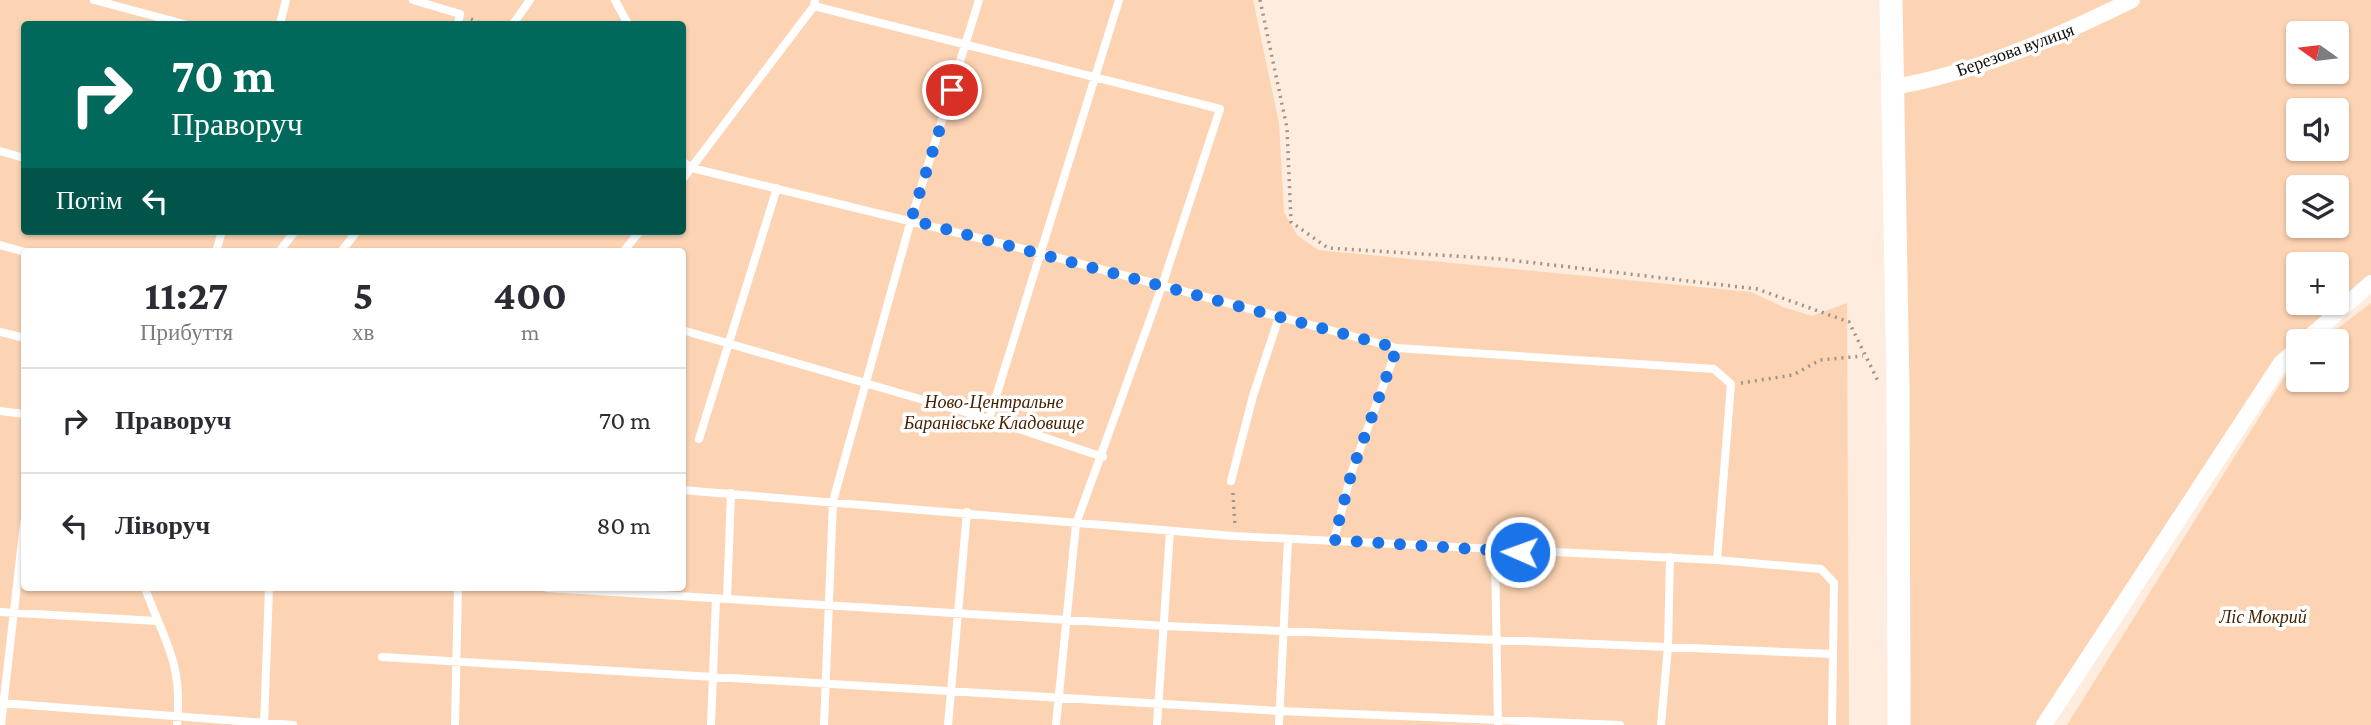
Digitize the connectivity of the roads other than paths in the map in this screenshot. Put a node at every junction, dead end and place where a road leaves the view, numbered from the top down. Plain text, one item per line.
1 (94, 0) edge
2 (286, 0) edge
3 (413, 0) edge
4 (530, 0) edge
5 (615, 0) edge
6 (979, 0) edge
7 (1119, 0) edge
8 (1892, 0) edge
9 (2132, 0) edge
10 (814, 3) edge
11 (173, 21) edge
12 (281, 21) edge
13 (459, 21) edge
14 (515, 21) edge
15 (626, 21) edge
16 (966, 44) junction
17 (1094, 78) junction
18 (1893, 87) junction
19 (0, 151) edge
20 (21, 157) edge
21 (686, 164) edge
22 (692, 168) junction
23 (686, 175) edge
24 (778, 188) junction
25 (911, 220) junction
26 (0, 246) edge
27 (21, 251) edge
28 (1040, 253) junction
29 (2371, 283) edge
30 (1162, 286) junction
31 (1279, 317) junction
32 (2318, 329) edge
33 (686, 331) edge
34 (0, 332) edge
35 (21, 337) edge
36 (727, 343) junction
37 (1397, 348) junction
38 (2286, 359) edge
39 (865, 383) junction
40 (0, 411) edge
41 (21, 414) edge
42 (989, 419) junction
43 (699, 439) dead end
44 (1103, 457) junction
45 (1231, 481) road end
46 (686, 489) edge
47 (731, 493) junction
48 (833, 501) junction
49 (967, 512) junction
50 (1076, 523) junction
51 (1170, 531) junction
52 (1288, 539) junction
53 (1334, 540) junction
54 (21, 548) edge
55 (1495, 551) junction
56 (1670, 557) junction
57 (1717, 561) junction
58 (146, 591) edge
59 (269, 591) edge
60 (458, 591) edge
61 (593, 591) edge
62 (716, 599) junction
63 (727, 599) junction
64 (830, 606) junction
65 (956, 611) junction
66 (0, 612) edge
67 (13, 613) junction
68 (1065, 619) junction
69 (157, 621) junction
70 (1165, 626) junction
71 (1283, 631) junction
72 (1499, 640) junction
73 (1668, 646) junction
74 (1833, 654) junction
75 (382, 657) dead end
76 (457, 662) junction
77 (712, 679) junction
78 (826, 686) junction
79 (953, 692) junction
80 (1059, 698) junction
81 (1, 703) edge
82 (1159, 704) junction
83 (1280, 711) junction
84 (178, 721) edge
85 (1498, 723) edge
86 (264, 724) edge
87 (1, 725) edge
88 (293, 725) edge
89 (455, 725) edge
90 (711, 725) edge
91 (824, 725) edge
92 (948, 725) edge
93 (1056, 725) edge
94 (1157, 725) edge
95 (1279, 725) edge
96 (1620, 725) edge
97 (1661, 725) edge
98 (1832, 725) edge
99 (1899, 725) edge
100 (2044, 725) edge

1 - 11 lane
2 - 12 lane
3 - 13 lane
4 - 14 lane
5 - 15 lane
6 - 16 lane
7 - 17 lane
8 - 18 main road
9 - 18 street, Березова вулиця
10 - 16 lane
10 - 22 lane
16 - 17 lane
16 - 25 lane
17 - 28 lane
17 - 30 lane
18 - 99 main road
19 - 20 lane
21 - 22 lane
22 - 23 lane
22 - 24 lane
24 - 25 lane
24 - 36 lane
25 - 28 lane
25 - 39 lane
26 - 27 lane
28 - 30 lane
28 - 42 lane
29 - 32 street
30 - 31 lane
30 - 44 lane
31 - 37 lane
31 - 45 lane
33 - 36 lane
34 - 35 lane
36 - 39 lane
36 - 43 lane
37 - 53 lane
37 - 57 lane
38 - 100 street
39 - 42 lane
39 - 48 lane
40 - 41 lane
42 - 44 lane
44 - 50 lane
46 - 47 lane
47 - 48 lane
47 - 63 lane
48 - 49 lane
48 - 64 lane
49 - 50 lane
49 - 65 lane
50 - 51 lane
50 - 68 lane
51 - 52 lane
51 - 70 lane
52 - 53 lane
52 - 71 lane
53 - 55 lane
54 - 67 lane
55 - 56 lane
55 - 72 lane
56 - 57 lane
56 - 73 lane
57 - 74 lane
58 - 69 lane
59 - 86 lane
60 - 76 lane
61 - 62 lane
62 - 63 lane
62 - 77 lane
63 - 64 lane
64 - 65 lane
64 - 78 lane
65 - 68 lane
65 - 79 lane
66 - 67 lane
67 - 69 lane
67 - 81 lane
68 - 70 lane
68 - 80 lane
69 - 84 lane
70 - 71 lane
70 - 82 lane
71 - 72 lane
71 - 83 lane
72 - 73 lane
72 - 85 lane
73 - 74 lane
73 - 97 lane
74 - 98 lane
75 - 76 lane
76 - 77 lane
76 - 89 lane
77 - 78 lane
77 - 90 lane
78 - 79 lane
78 - 91 lane
79 - 80 lane
79 - 92 lane
80 - 82 lane
80 - 93 lane
81 - 84 lane
81 - 87 lane
82 - 83 lane
82 - 94 lane
83 - 85 lane
83 - 95 lane
84 - 86 lane
85 - 96 lane
86 - 88 lane

